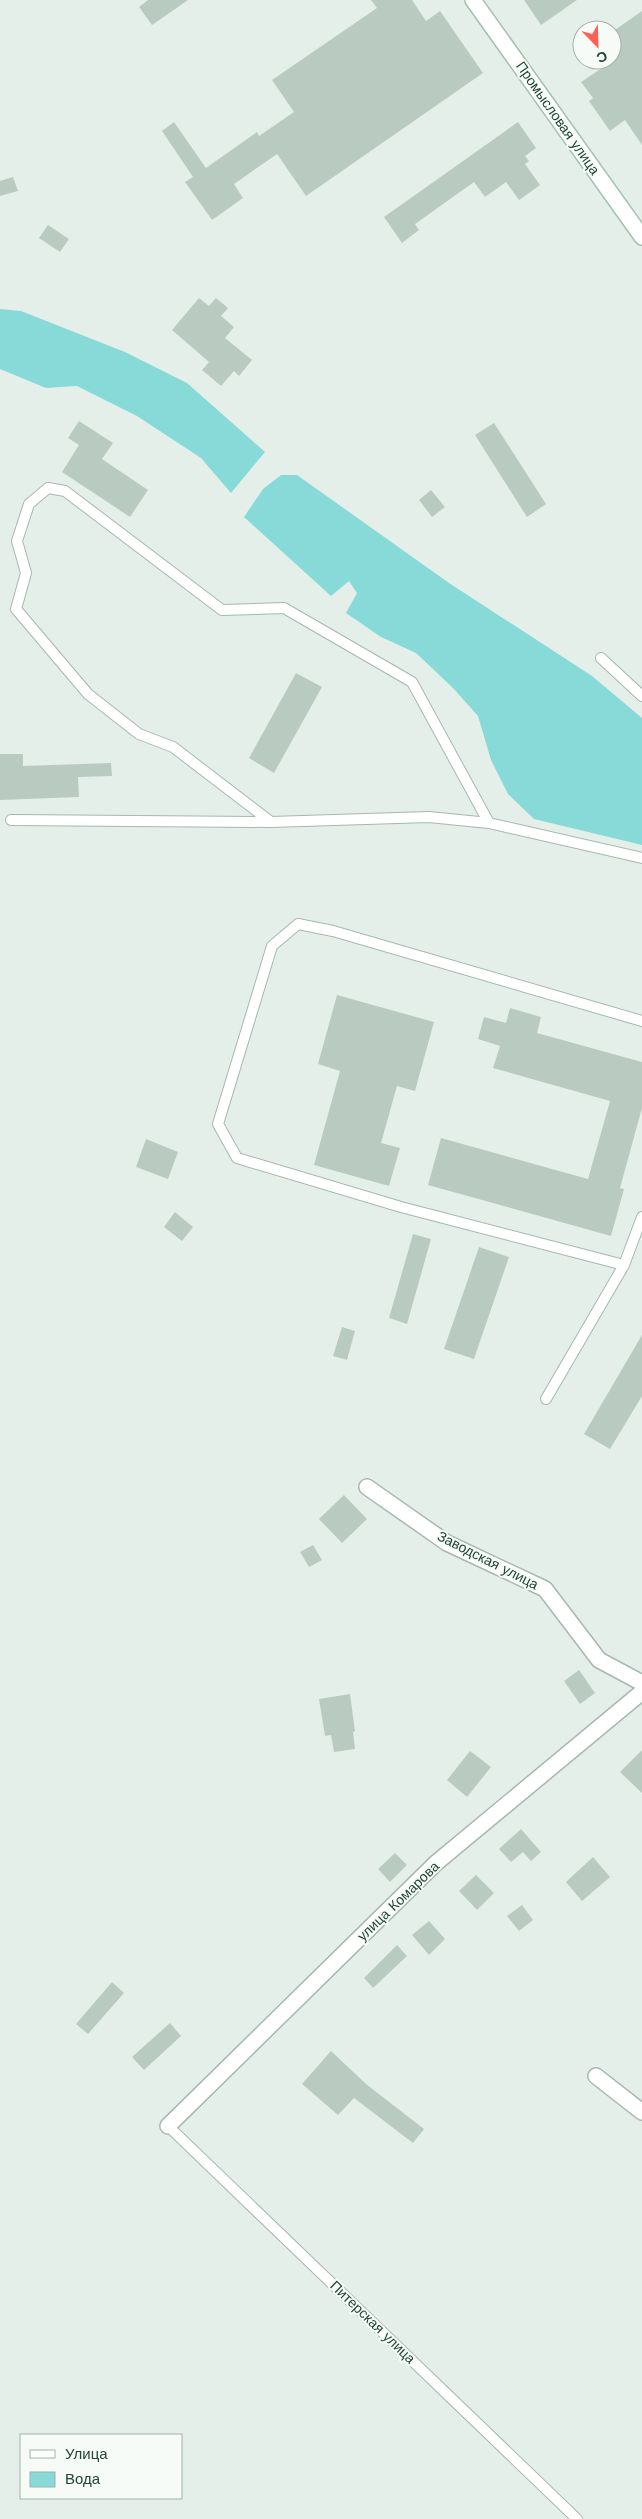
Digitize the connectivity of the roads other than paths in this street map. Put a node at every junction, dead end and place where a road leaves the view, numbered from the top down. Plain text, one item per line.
1 (473, 0) edge
2 (642, 236) edge
3 (601, 658) dead end
4 (642, 696) edge
5 (11, 820) dead end
6 (271, 822) junction
7 (489, 823) junction
8 (642, 858) edge
9 (642, 1021) edge
10 (642, 1217) edge
11 (624, 1265) junction
12 (546, 1399) dead end
13 (367, 1488) dead end
14 (642, 1683) edge
15 (642, 1692) edge
16 (596, 2076) dead end
17 (642, 2112) edge
18 (168, 2126) joint
19 (577, 2519) edge

1 - 2 street, Промысловая улица
3 - 4 lane
5 - 6 lane
6 - 7 lane
6 - 7 lane
7 - 8 lane
9 - 11 lane
10 - 11 lane
11 - 12 lane
13 - 14 street, Заводская улица
15 - 18 street, улица Комарова
16 - 17 street
18 - 19 lane, Питерская улица

